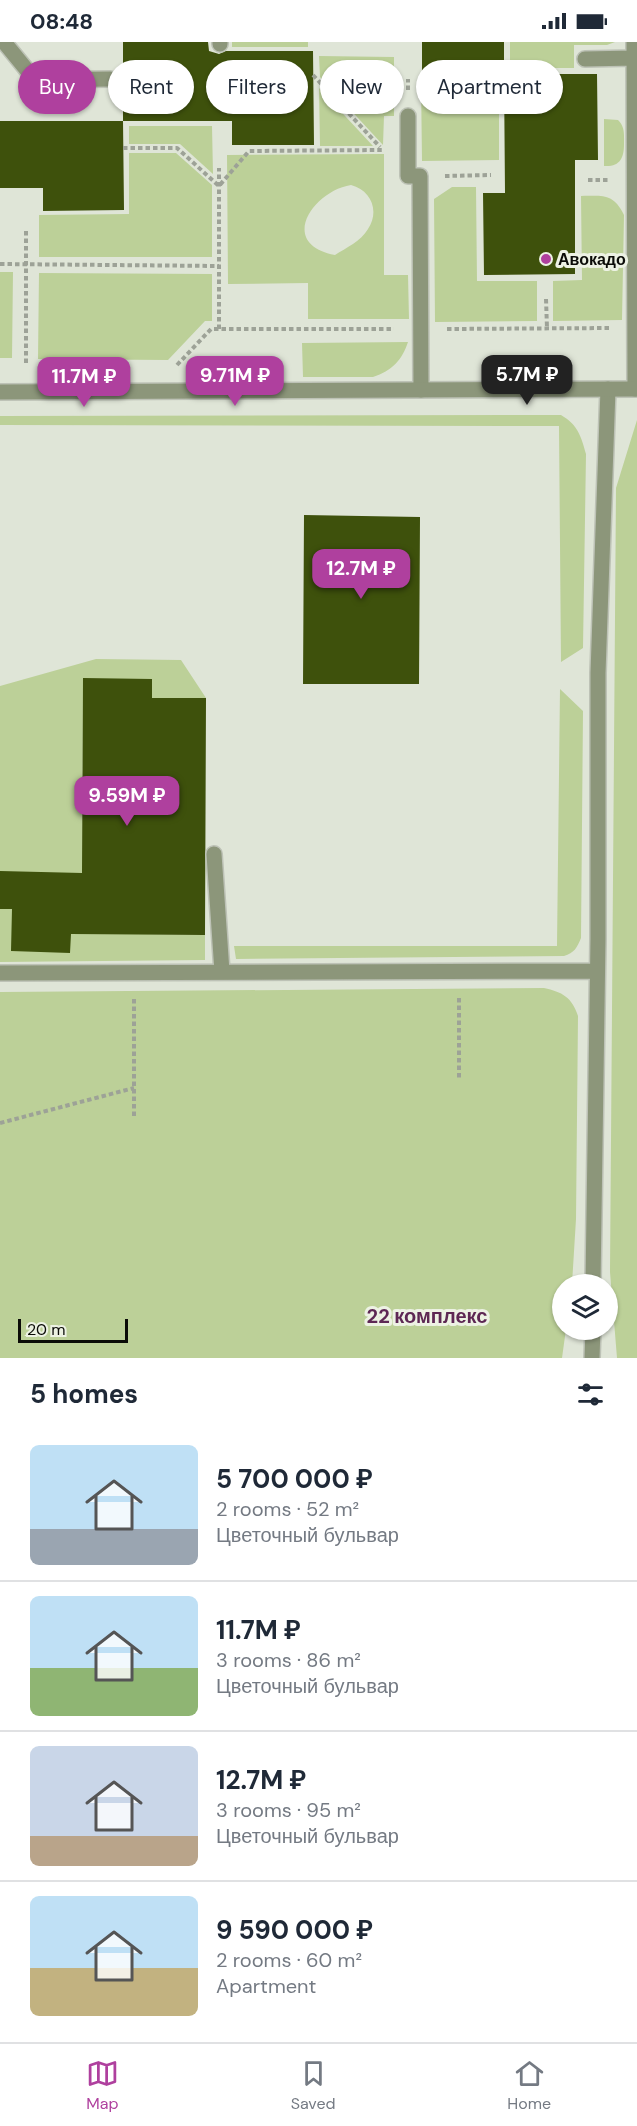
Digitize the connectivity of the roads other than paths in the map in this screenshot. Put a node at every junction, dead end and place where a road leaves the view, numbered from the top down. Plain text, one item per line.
1 (4, 42) edge
2 (633, 42) edge
3 (634, 58) junction
4 (585, 59) dead end
5 (108, 79) edge
6 (408, 116) dead end
7 (608, 389) junction
8 (636, 389) edge
9 (421, 390) junction
10 (0, 392) edge
11 (214, 854) dead end
12 (597, 970) junction
13 (222, 972) junction
14 (0, 973) edge
15 (593, 1274) edge
16 (592, 1340) edge
17 (592, 1358) edge

1 - 5 street
2 - 3 street
3 - 4 street
3 - 8 street
6 - 9 street
7 - 8 street
7 - 9 street
7 - 12 street
9 - 10 street
11 - 13 street
12 - 13 street
12 - 15 street
13 - 14 street
16 - 17 street

